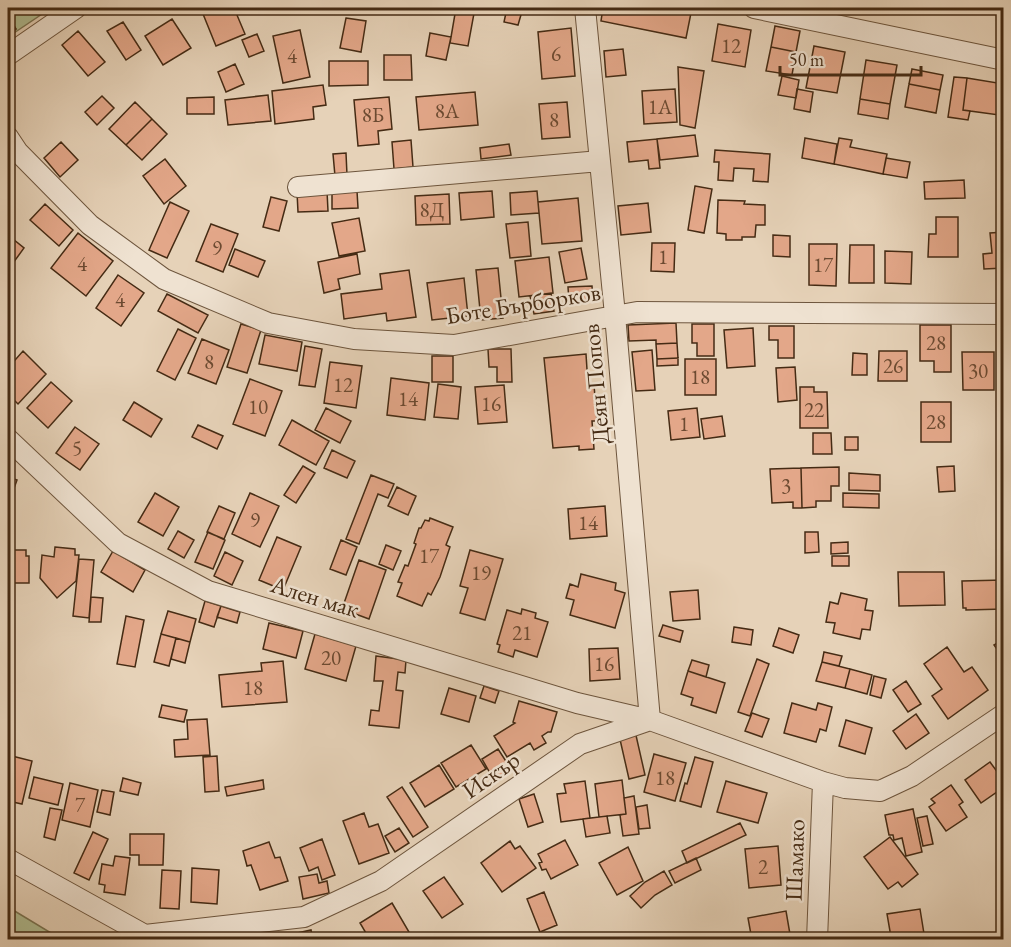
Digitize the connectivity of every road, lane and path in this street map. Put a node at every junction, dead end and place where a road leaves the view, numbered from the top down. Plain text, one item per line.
1 (76, 8) edge
2 (585, 8) edge
3 (754, 8) edge
4 (8, 55) edge
5 (1004, 60) edge
6 (8, 137) edge
7 (600, 161) junction
8 (298, 187) dead end
9 (1004, 314) edge
10 (615, 315) junction
11 (8, 439) edge
12 (1004, 714) edge
13 (650, 720) junction
14 (823, 782) junction
15 (8, 859) edge
16 (149, 937) edge
17 (817, 939) edge

1 - 4 street
2 - 7 street, Деян Попов
3 - 5 street
6 - 10 street, Боте Бърборков
7 - 8 street
7 - 10 street, Деян Попов
9 - 10 street, Боте Бърборков
10 - 13 street, Деян Попов
11 - 13 street, Ален мак
12 - 14 street
13 - 14 street
13 - 16 street, Искър
14 - 17 street, Шамако
15 - 16 street, Искър

